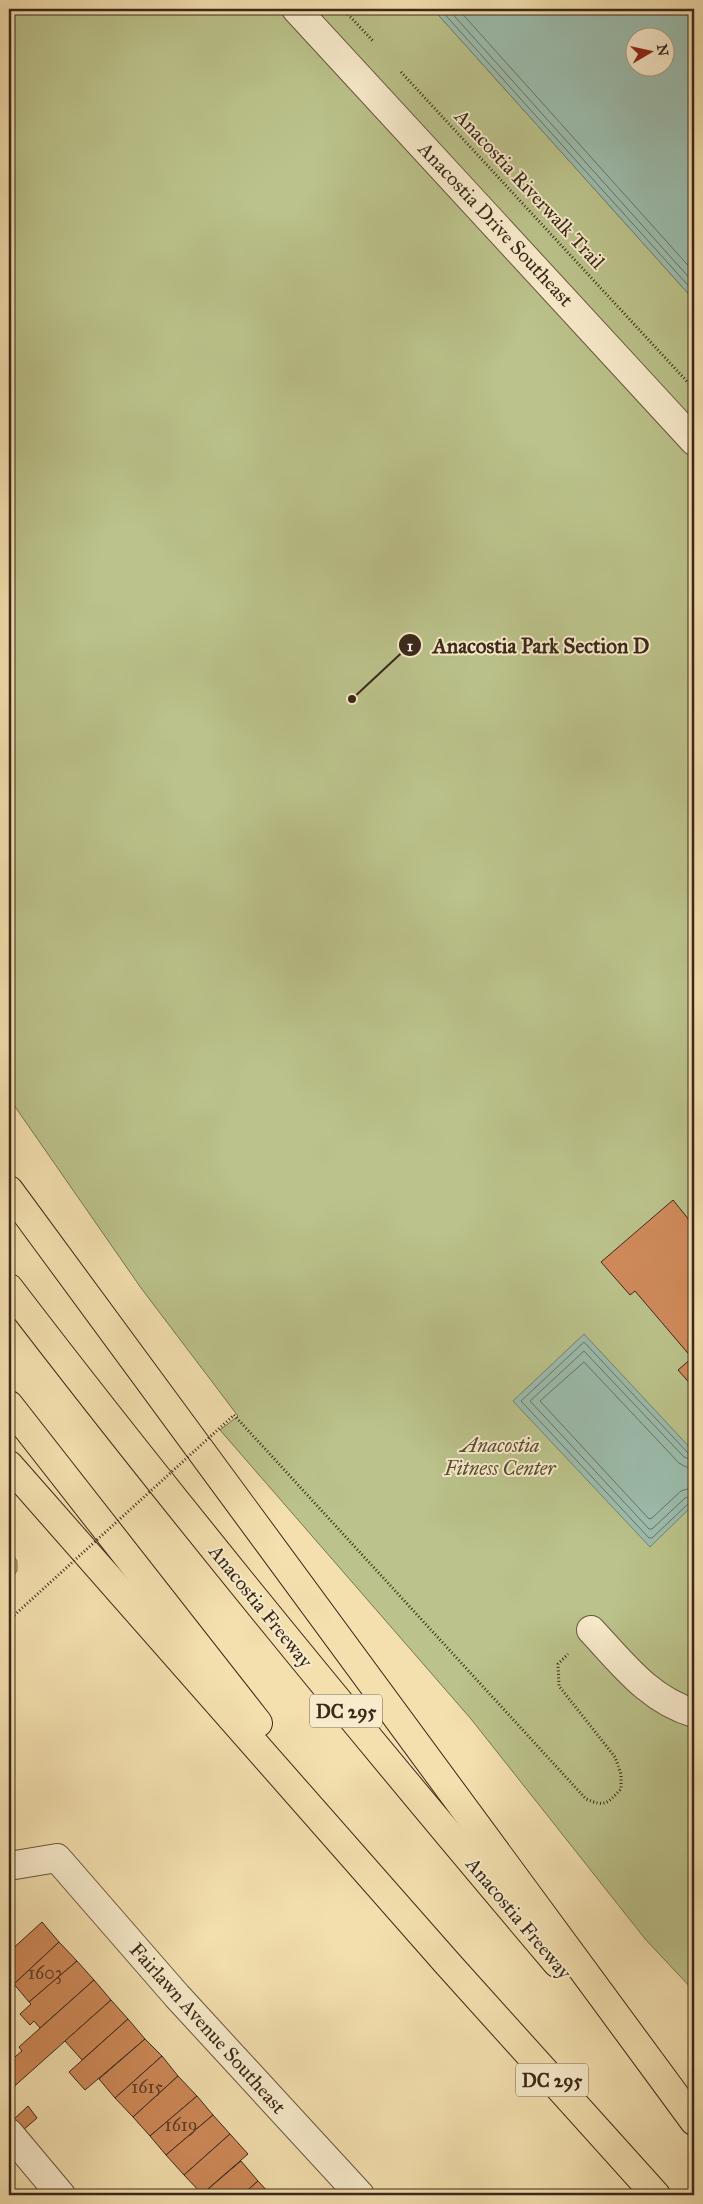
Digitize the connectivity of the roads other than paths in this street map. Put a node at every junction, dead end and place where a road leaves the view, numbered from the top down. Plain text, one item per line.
1 (296, 9) edge
2 (694, 441) edge
3 (9, 1190) edge
4 (9, 1288) edge
5 (9, 1405) edge
6 (9, 1465) edge
7 (591, 1630) road end
8 (694, 1713) edge
9 (9, 1866) edge
10 (448, 1964) junction
11 (694, 2123) edge
12 (9, 2133) edge
13 (61, 2195) edge
14 (360, 2195) edge
15 (656, 2195) edge

1 - 2 street, Anacostia Drive Southeast
3 - 11 highway
4 - 11 highway, Anacostia Freeway / DC 295
5 - 10 highway
6 - 10 highway, DC 295
7 - 8 street
9 - 14 street, Fairlawn Avenue Southeast
10 - 15 highway, DC 295
12 - 13 street

